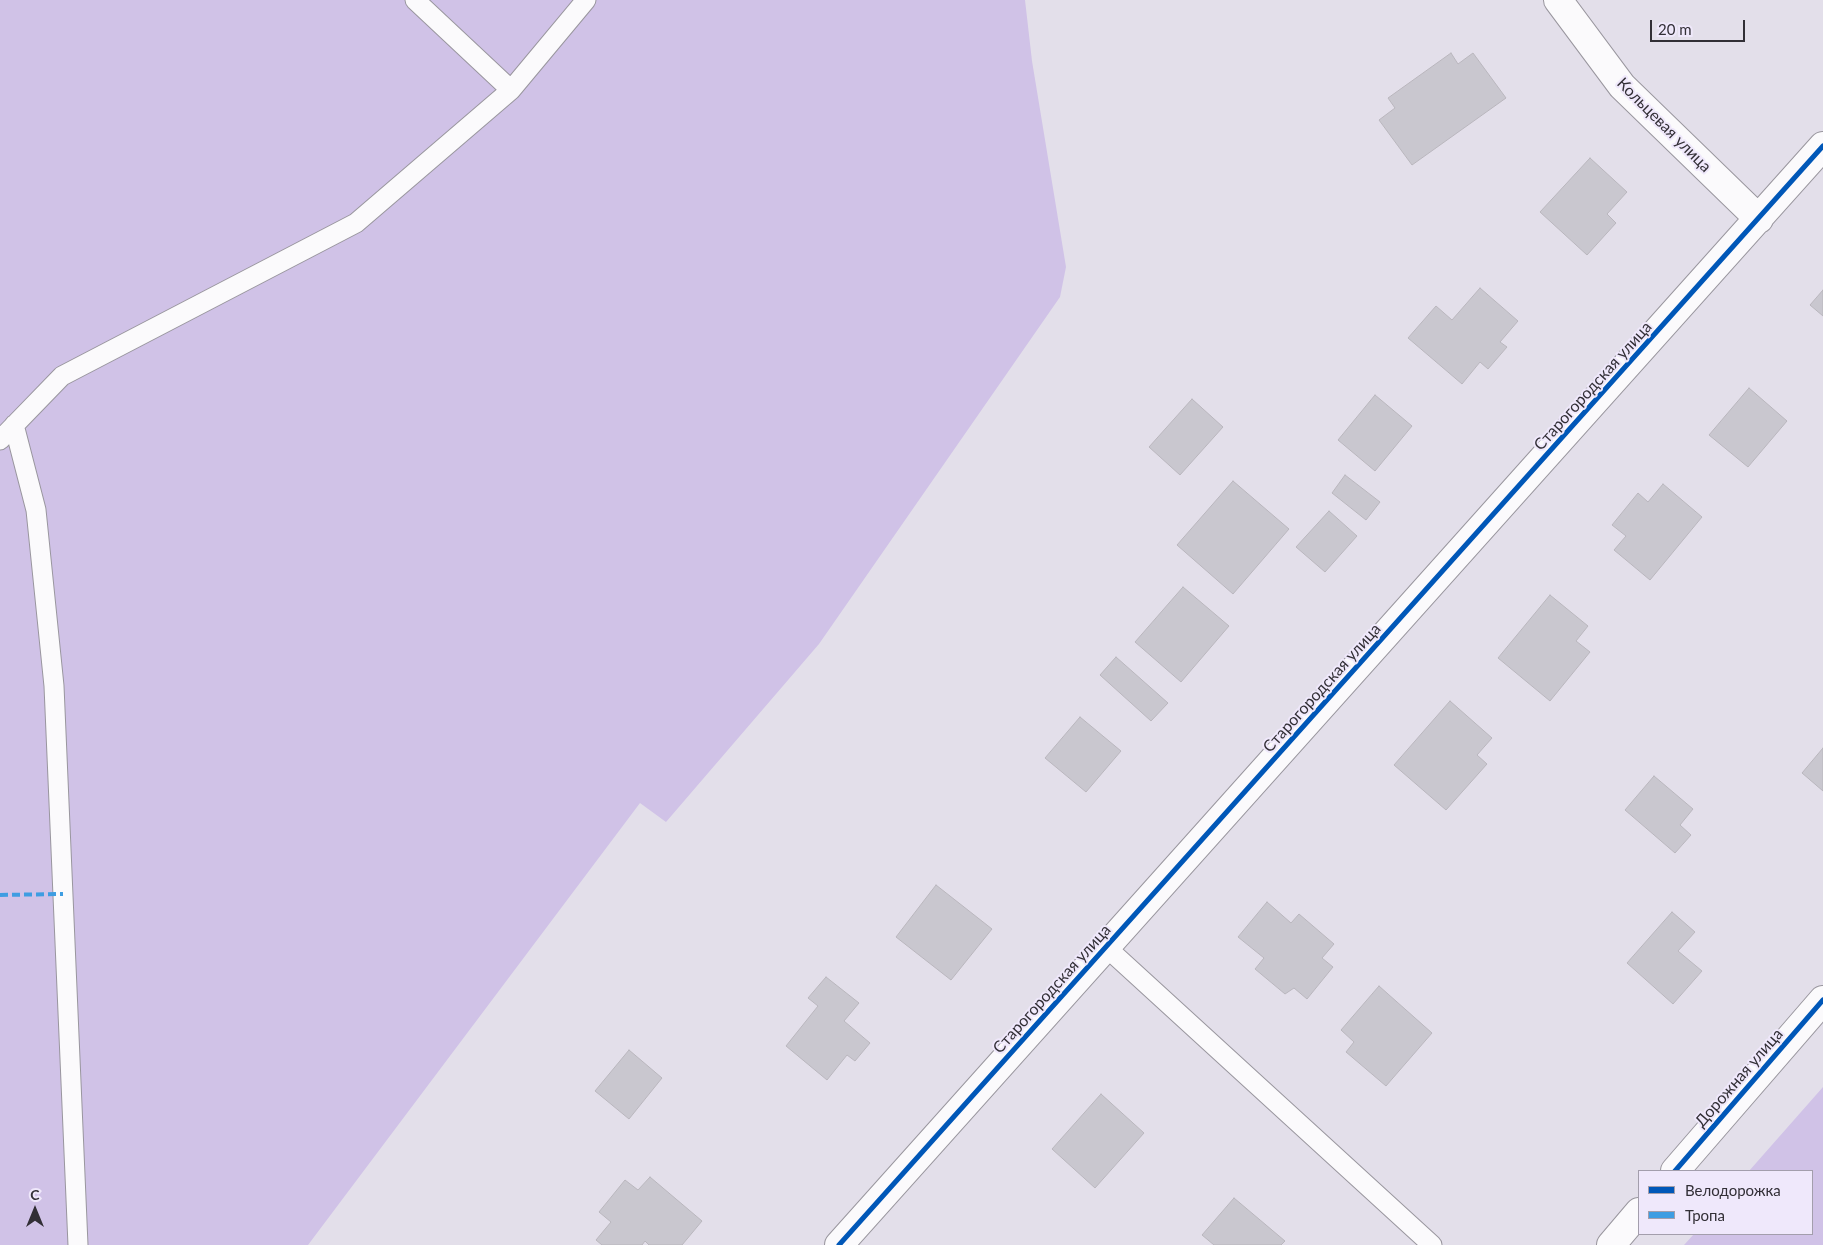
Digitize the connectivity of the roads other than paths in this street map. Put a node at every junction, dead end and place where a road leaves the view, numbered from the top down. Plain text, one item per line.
1 (415, 0) edge
2 (586, 0) edge
3 (1558, 0) edge
4 (511, 90) junction
5 (1823, 146) edge
6 (1759, 219) junction
7 (14, 425) junction
8 (0, 440) edge
9 (1106, 947) junction
10 (1823, 1000) edge
11 (1676, 1170) edge
12 (1638, 1213) edge
13 (78, 1245) edge
14 (839, 1245) edge
15 (1432, 1245) edge
16 (1611, 1245) edge

1 - 4 lane
2 - 4 lane
3 - 6 street, Кольцевая улица
4 - 7 lane
5 - 6 street, Старогородская улица
6 - 9 street, Старогородская улица
7 - 8 lane
7 - 13 lane
9 - 14 street, Старогородская улица
9 - 15 lane
10 - 11 street, Дорожная улица
12 - 16 street

